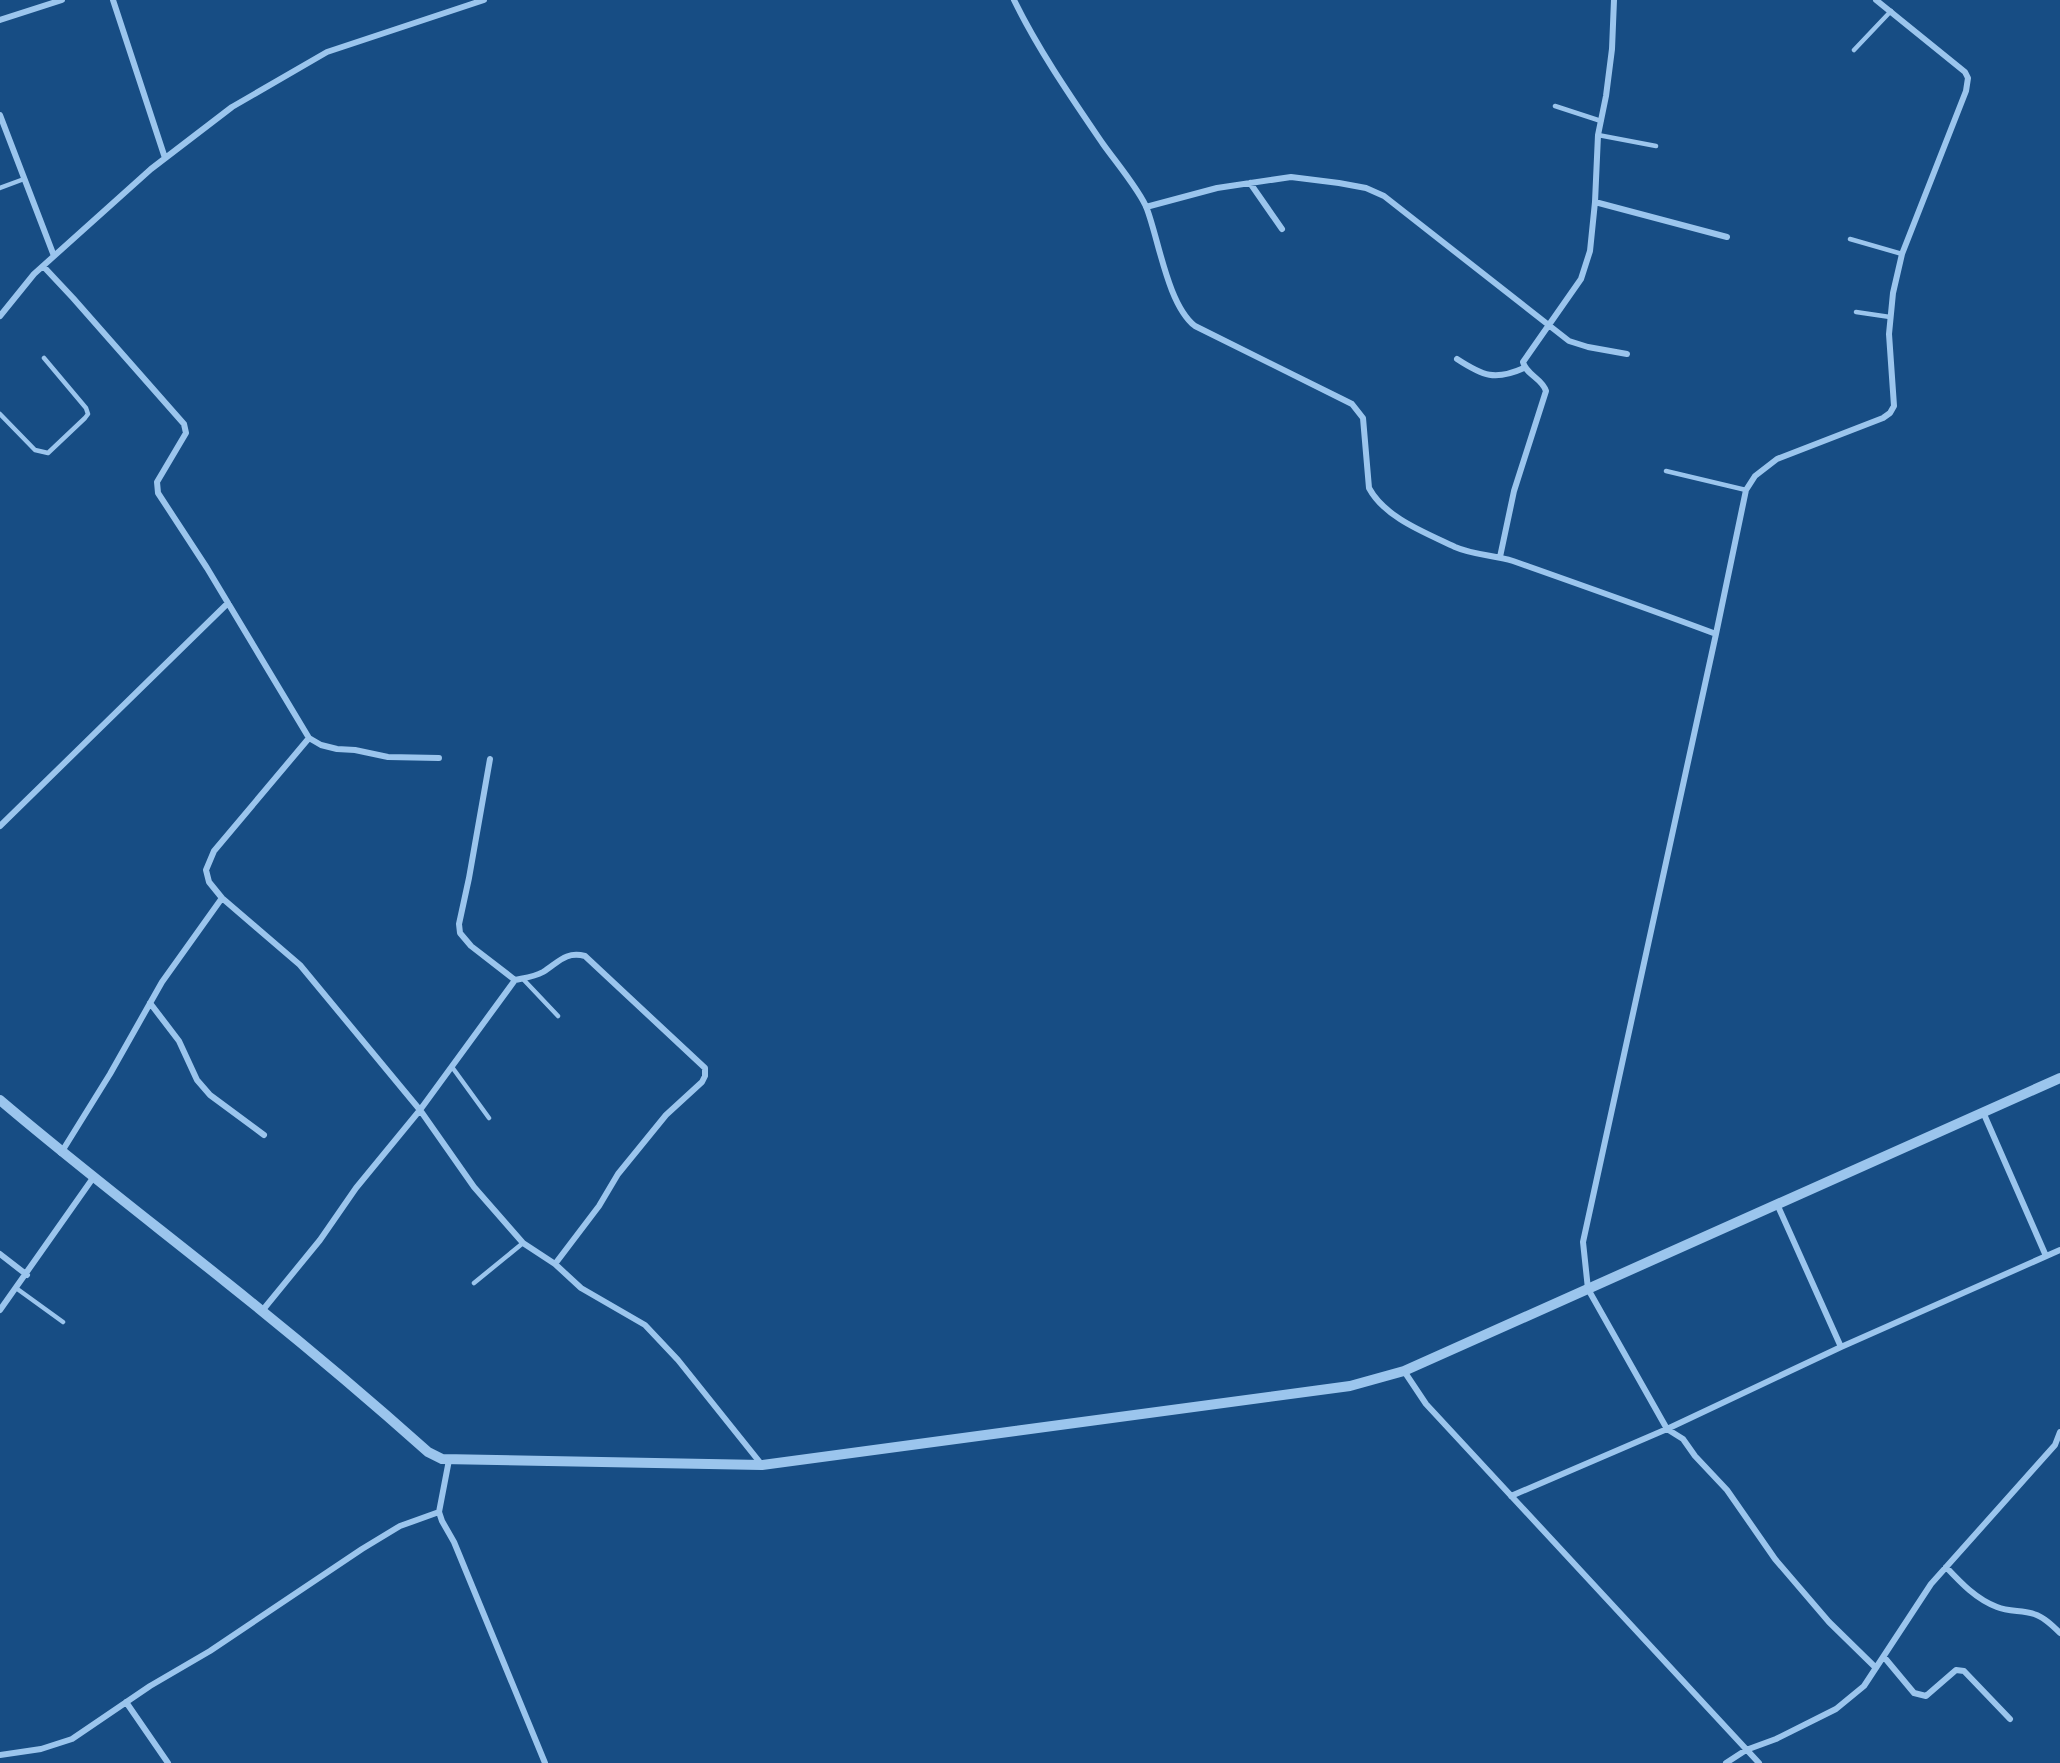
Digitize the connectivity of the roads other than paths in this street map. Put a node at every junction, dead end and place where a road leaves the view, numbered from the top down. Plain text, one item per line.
1 (62, 0) edge
2 (113, 0) edge
3 (484, 0) edge
4 (1014, 0) edge
5 (1614, 0) edge
6 (1876, 0) edge
7 (1891, 11) junction
8 (0, 20) edge
9 (1854, 50) dead end
10 (1555, 106) dead end
11 (0, 115) edge
12 (1601, 121) junction
13 (1598, 135) junction
14 (1656, 146) dead end
15 (165, 158) junction
16 (24, 179) junction
17 (1250, 183) junction
18 (0, 188) edge
19 (1595, 202) junction
20 (1146, 207) junction
21 (1282, 229) dead end
22 (1727, 237) dead end
23 (1850, 239) dead end
24 (1902, 254) junction
25 (54, 256) junction
26 (43, 267) junction
27 (1856, 312) dead end
28 (0, 316) edge
29 (1890, 317) junction
30 (1549, 325) junction
31 (1627, 354) dead end
32 (44, 358) dead end
33 (1457, 359) dead end
34 (1524, 368) junction
35 (0, 414) edge
36 (1666, 471) dead end
37 (1746, 490) junction
38 (1500, 557) junction
39 (228, 603) junction
40 (1716, 633) junction
41 (309, 738) junction
42 (439, 758) dead end
43 (490, 759) dead end
44 (0, 826) edge
45 (222, 898) junction
46 (523, 979) junction
47 (515, 980) junction
48 (150, 1004) junction
49 (558, 1016) dead end
50 (452, 1067) junction
51 (2060, 1078) edge
52 (0, 1100) edge
53 (420, 1110) junction
54 (1983, 1112) junction
55 (489, 1118) dead end
56 (264, 1135) dead end
57 (61, 1153) junction
58 (93, 1178) junction
59 (1777, 1204) junction
60 (523, 1243) junction
61 (2060, 1250) edge
62 (0, 1254) edge
63 (2046, 1256) junction
64 (555, 1264) junction
65 (27, 1275) junction
66 (474, 1283) dead end
67 (16, 1288) junction
68 (1588, 1289) junction
69 (0, 1310) edge
70 (262, 1311) junction
71 (63, 1322) dead end
72 (1841, 1347) junction
73 (1404, 1371) junction
74 (1667, 1429) junction
75 (2060, 1432) edge
76 (2057, 1447) edge
77 (449, 1460) junction
78 (762, 1465) junction
79 (1510, 1496) junction
80 (439, 1512) junction
81 (1946, 1567) junction
82 (2060, 1633) edge
83 (1884, 1657) junction
84 (1876, 1668) junction
85 (126, 1702) junction
86 (2010, 1719) dead end
87 (1746, 1750) junction
88 (0, 1755) edge
89 (168, 1763) edge
90 (545, 1763) edge
91 (1726, 1763) edge
92 (1759, 1763) edge

1 - 8 street
2 - 15 street
3 - 15 street
4 - 20 street
5 - 12 street
6 - 7 street
7 - 9 lane
7 - 24 street
10 - 12 lane
11 - 16 street
12 - 13 street
13 - 14 lane
13 - 19 street
15 - 25 street
16 - 18 lane
16 - 25 street
17 - 20 street
17 - 21 street
17 - 30 street
19 - 22 street
19 - 30 street
20 - 38 street
23 - 24 lane
24 - 29 street
25 - 26 street
26 - 28 street
26 - 39 street
27 - 29 lane
29 - 37 street
30 - 31 street
30 - 34 street
32 - 35 lane
33 - 34 street
34 - 38 street
36 - 37 lane
37 - 40 street
38 - 40 street
39 - 41 street
39 - 44 street
40 - 68 street
41 - 42 street
41 - 45 street
43 - 47 street
45 - 48 street
45 - 53 street
46 - 47 street
46 - 49 lane
46 - 64 street
47 - 50 street
48 - 56 street
48 - 57 street
50 - 53 street
50 - 55 lane
51 - 54 street
52 - 57 street
53 - 60 street
53 - 70 street
54 - 59 street
54 - 63 street
57 - 58 street
58 - 65 street
58 - 70 street
59 - 68 street
59 - 72 street
60 - 64 street
60 - 66 lane
61 - 63 street
62 - 65 street
63 - 72 street
64 - 78 street
65 - 67 street
67 - 69 street
67 - 71 lane
68 - 73 street
68 - 74 street
70 - 77 street
72 - 74 street
73 - 78 street
73 - 79 street
74 - 79 street
74 - 84 street
75 - 76 street
76 - 81 street
77 - 78 street
77 - 80 street
79 - 87 street
80 - 85 street
80 - 90 street
81 - 82 street
81 - 83 street
83 - 84 street
83 - 86 street
84 - 87 street
85 - 88 street
85 - 89 street
87 - 91 street
87 - 92 street

